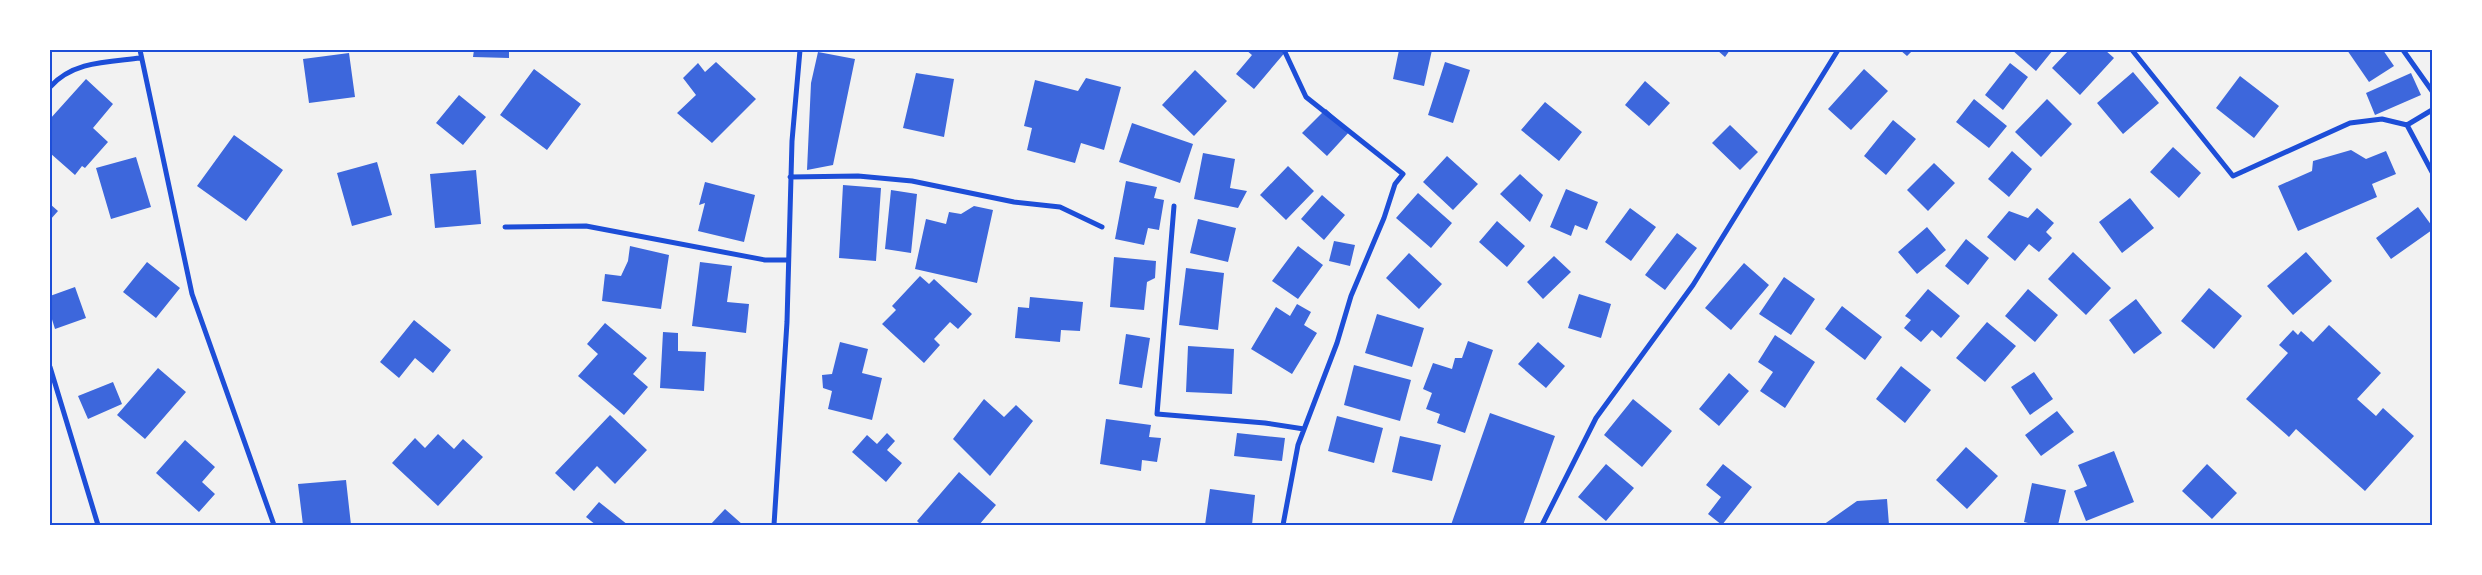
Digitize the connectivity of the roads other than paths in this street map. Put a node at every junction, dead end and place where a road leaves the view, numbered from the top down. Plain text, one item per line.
1 (140, 50) edge
2 (800, 50) edge
3 (1284, 50) edge
4 (1838, 50) edge
5 (2132, 50) edge
6 (2404, 50) edge
7 (140, 58) junction
8 (50, 87) edge
9 (2432, 91) edge
10 (2432, 110) edge
11 (2407, 126) junction
12 (2432, 172) edge
13 (790, 176) junction
14 (1174, 206) dead end
15 (505, 227) dead end
16 (1102, 227) dead end
17 (787, 260) junction
18 (50, 367) edge
19 (1304, 429) junction
20 (98, 525) edge
21 (274, 525) edge
22 (774, 525) edge
23 (1283, 525) edge
24 (1542, 525) edge

1 - 7 street
2 - 13 street
3 - 19 street
4 - 24 street
5 - 11 street
6 - 9 street
7 - 8 street
7 - 21 street
10 - 11 street
11 - 12 street
13 - 16 street
13 - 17 street
14 - 19 street
15 - 17 street
17 - 22 street
18 - 20 street
19 - 23 street

